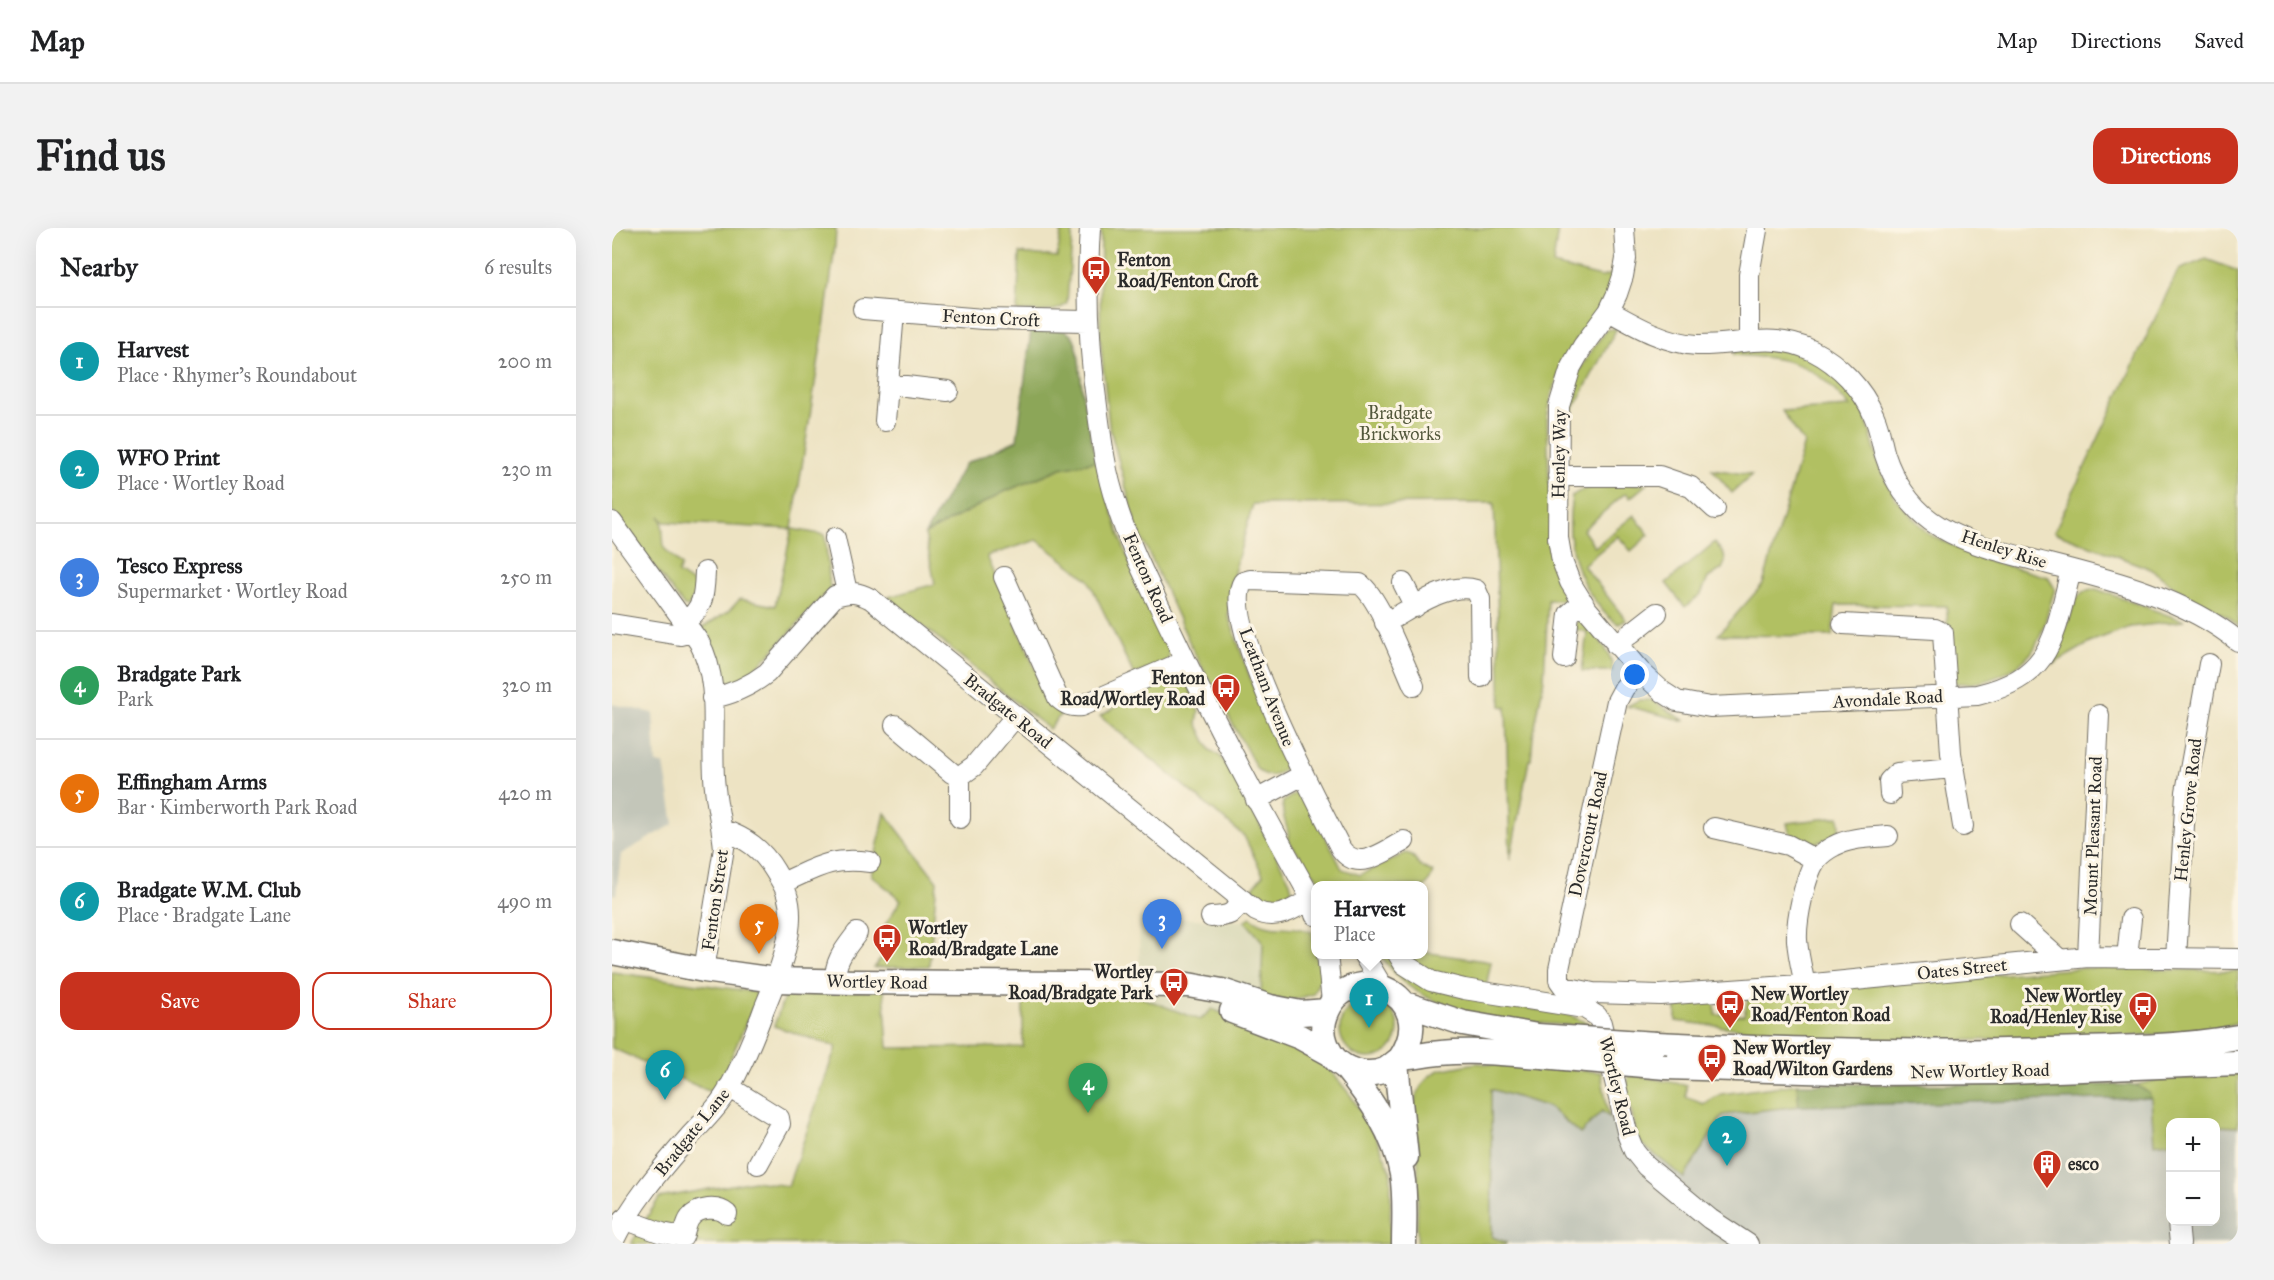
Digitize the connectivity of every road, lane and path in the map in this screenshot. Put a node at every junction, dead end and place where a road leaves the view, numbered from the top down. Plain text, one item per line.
1 (1090, 228) edge
2 (1624, 228) edge
3 (1757, 230) dead end
4 (863, 309) dead end
5 (1609, 311) junction
6 (894, 312) junction
7 (1088, 321) junction
8 (1749, 340) junction
9 (889, 384) junction
10 (948, 391) dead end
11 (885, 421) dead end
12 (1558, 476) junction
13 (1715, 509) dead end
14 (612, 522) edge
15 (835, 538) dead end
16 (2071, 570) junction
17 (705, 572) dead end
18 (1004, 577) dead end
19 (1403, 583) dead end
20 (847, 592) junction
21 (1583, 602) junction
22 (1414, 607) junction
23 (1657, 612) dead end
24 (1385, 623) junction
25 (612, 624) edge
26 (1843, 624) dead end
27 (688, 627) junction
28 (2238, 641) edge
29 (1616, 645) junction
30 (1564, 658) dead end
31 (1185, 661) junction
32 (2209, 664) dead end
33 (1640, 670) junction
34 (1481, 677) dead end
35 (1414, 686) dead end
36 (1947, 696) junction
37 (712, 698) junction
38 (2098, 715) dead end
39 (1015, 717) junction
40 (895, 725) dead end
41 (1954, 768) junction
42 (1303, 775) junction
43 (960, 776) junction
44 (1890, 794) dead end
45 (1256, 800) junction
46 (960, 818) dead end
47 (1963, 826) dead end
48 (1713, 828) dead end
49 (723, 830) junction
50 (1888, 836) dead end
51 (1404, 841) dead end
52 (1816, 860) junction
53 (870, 862) dead end
54 (782, 883) junction
55 (1311, 899) edge
56 (1243, 900) junction
57 (1311, 905) edge
58 (1211, 917) dead end
59 (2131, 919) dead end
60 (2020, 924) dead end
61 (857, 933) dead end
62 (612, 952) edge
63 (2088, 957) junction
64 (2127, 958) junction
65 (2176, 958) junction
66 (1327, 959) edge
67 (1366, 959) edge
68 (1401, 959) edge
69 (2059, 959) junction
70 (2238, 959) edge
71 (704, 970) junction
72 (776, 980) junction
73 (835, 982) junction
74 (1144, 984) junction
75 (1805, 985) junction
76 (1382, 986) junction
77 (1579, 991) joint
78 (1405, 1004) junction
79 (1329, 1007) junction
80 (2238, 1037) edge
81 (1539, 1046) junction
82 (1338, 1061) junction
83 (1398, 1061) junction
84 (2238, 1063) edge
85 (729, 1087) junction
86 (758, 1164) dead end
87 (1402, 1172) junction
88 (727, 1214) dead end
89 (624, 1219) junction
90 (2178, 1226) edge
91 (612, 1244) edge
92 (1404, 1244) edge
93 (1748, 1244) edge
94 (2180, 1244) edge

1 - 7 street, Fenton Road
2 - 5 street, Henley Way
3 - 8 street
4 - 6 street, Fenton Croft
5 - 8 street, Henley Rise
5 - 12 street, Henley Way
6 - 7 street, Fenton Croft
6 - 9 street
7 - 31 street, Fenton Road
8 - 16 street, Henley Rise
9 - 10 street
9 - 11 street
12 - 13 street
12 - 21 street, Henley Way
14 - 27 street, Fenton Street
15 - 20 street
16 - 28 street, Henley Rise
16 - 36 street, Avondale Road
17 - 27 street
18 - 31 street
19 - 22 street
20 - 37 street
20 - 39 street, Bradgate Road
21 - 29 street, Henley Way
21 - 30 street
22 - 24 street
22 - 34 street
23 - 29 street
24 - 35 street, Leatham Avenue
24 - 42 street, Leatham Avenue
25 - 27 street
26 - 36 street
27 - 37 street, Fenton Street
29 - 33 street, Henley Way
31 - 45 street, Fenton Road
32 - 65 street, Henley Grove Road
33 - 36 street, Avondale Road
33 - 77 street, Dovercourt Road
36 - 41 street
37 - 49 street, Fenton Street
38 - 63 street, Mount Pleasant Road
39 - 43 street
39 - 56 street, Bradgate Road
40 - 43 street
41 - 44 street
41 - 47 street
42 - 45 street
42 - 51 street
43 - 46 street
45 - 55 street, Fenton Road
48 - 52 street
49 - 54 street, Bradgate Lane
49 - 71 street, Fenton Street
50 - 52 street
52 - 75 street
53 - 54 street
54 - 72 street, Bradgate Lane
56 - 57 street, Bradgate Road
56 - 58 street
59 - 64 street
60 - 69 street
61 - 73 street
62 - 71 main road, Wortley Road
63 - 64 street, Oates Street
63 - 69 street, Oates Street
64 - 65 street, Oates Street
65 - 70 street, Oates Street
66 - 79 street
67 - 76 street
68 - 93 street, Wortley Road
69 - 75 street, Oates Street
71 - 72 main road, Wortley Road
72 - 73 main road, Wortley Road
72 - 85 street, Bradgate Lane
73 - 74 main road, Wortley Road
74 - 79 main road, Wortley Road
74 - 82 main road, Wortley Road
75 - 77 street, Oates Street
76 - 78 main road
76 - 79 main road
78 - 81 main road, New Wortley Road
78 - 83 main road
79 - 82 main road
80 - 81 main road, New Wortley Road, bridge
81 - 83 main road, New Wortley Road
81 - 84 main road, New Wortley Road, bridge
82 - 83 main road
82 - 87 main road
83 - 87 main road
85 - 86 street
85 - 89 street, Bradgate Lane
87 - 92 main road
88 - 89 street
89 - 91 street, Bradgate Lane
90 - 94 street

